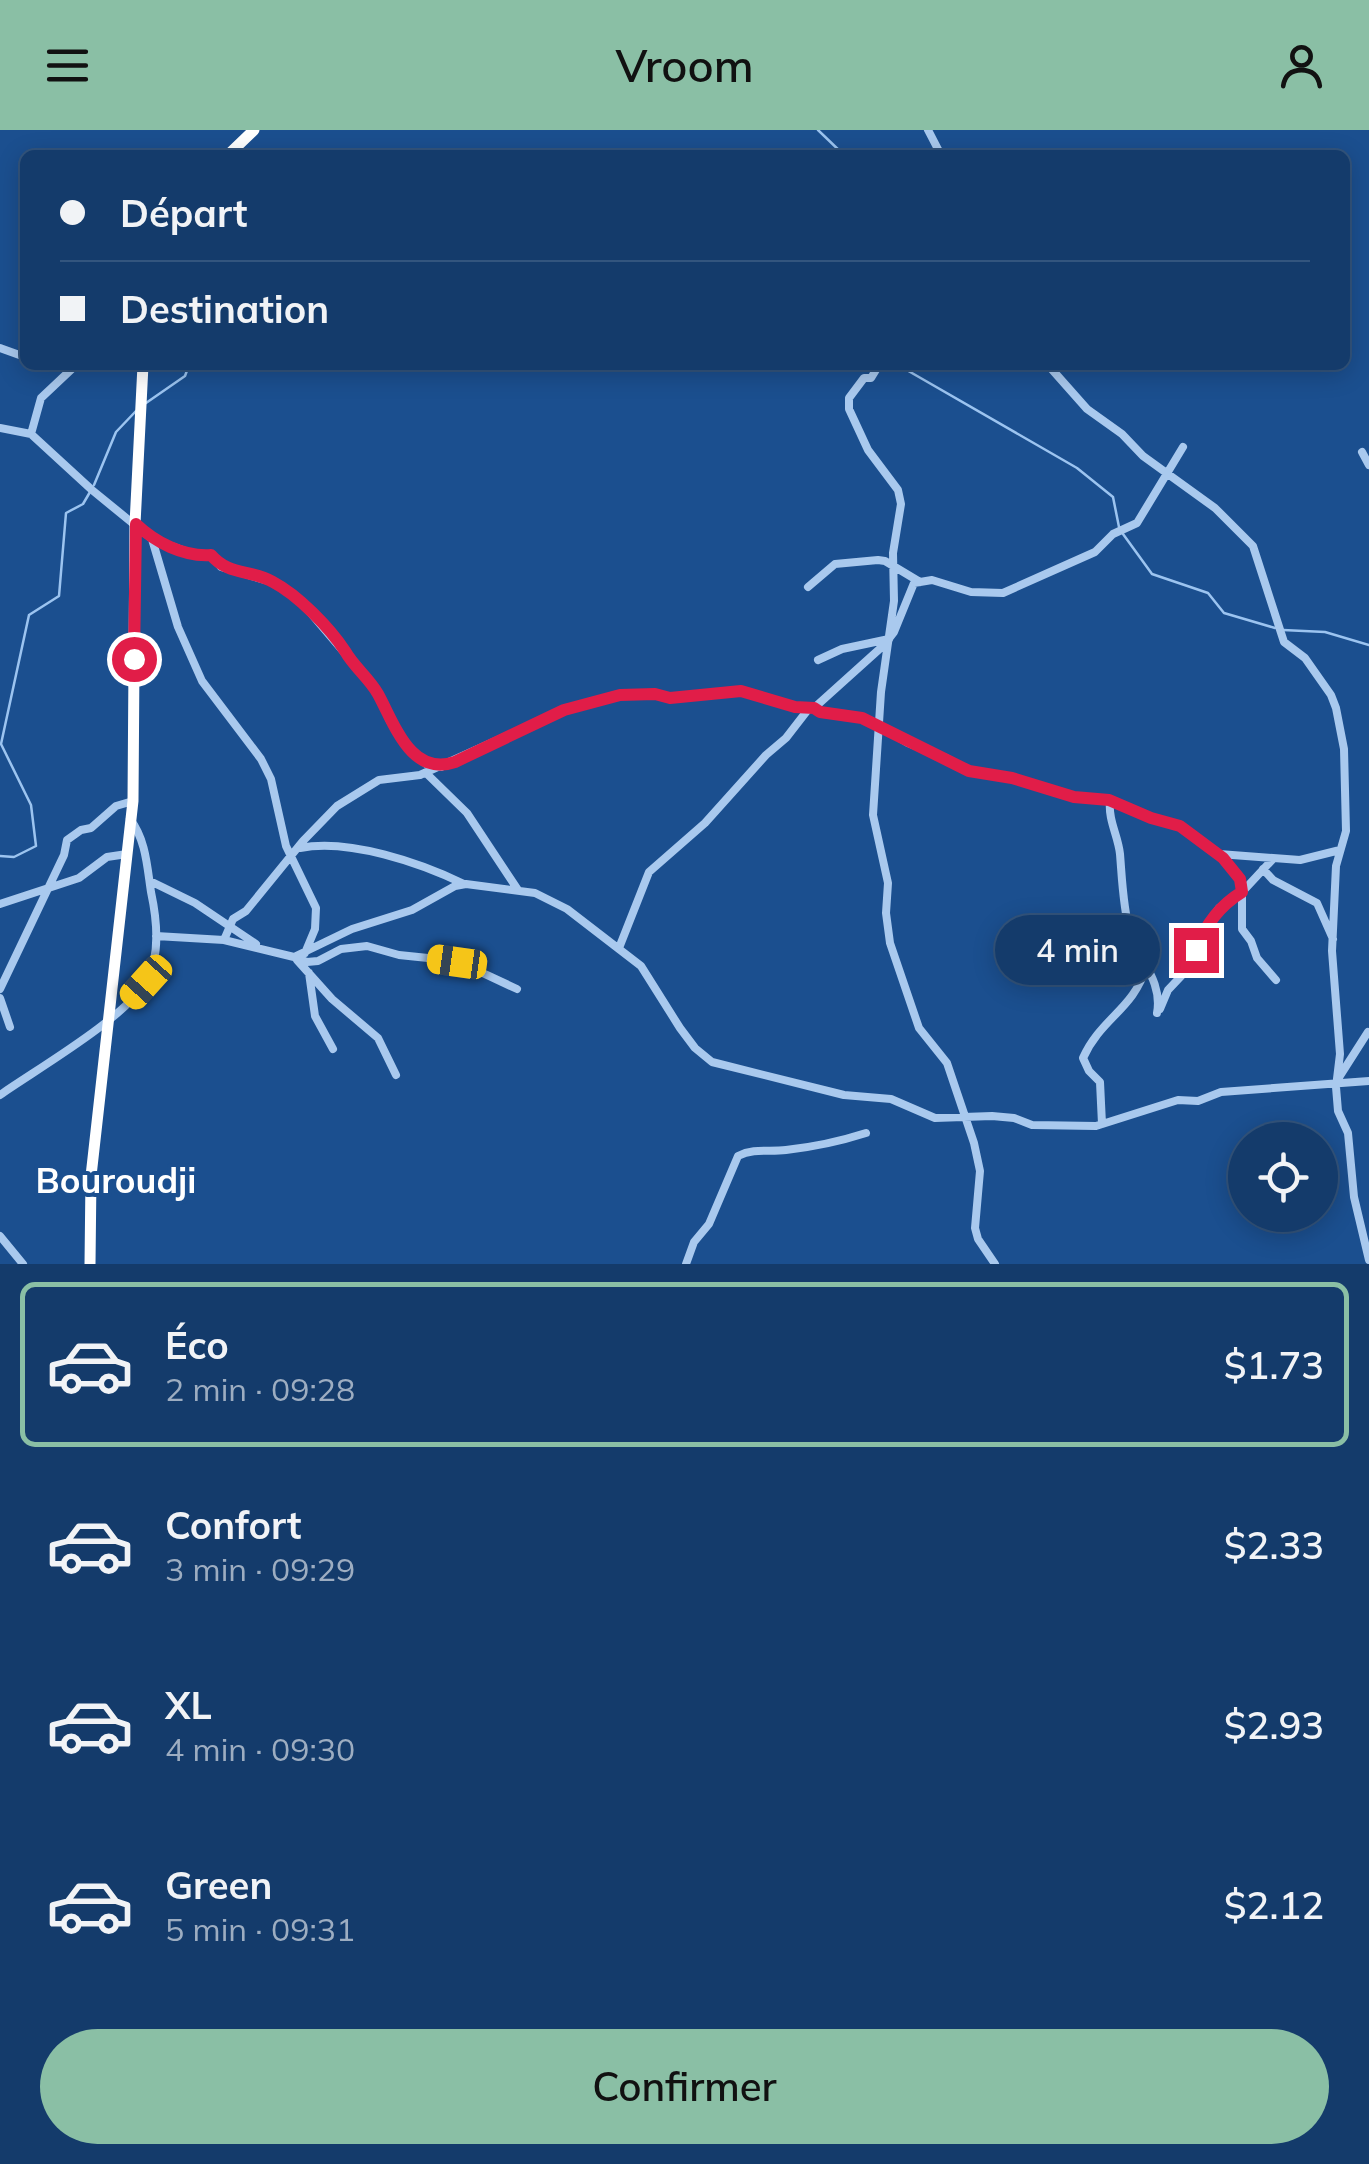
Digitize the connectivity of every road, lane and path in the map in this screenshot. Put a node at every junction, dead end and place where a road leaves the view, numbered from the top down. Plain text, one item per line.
1 (254, 130) edge
2 (233, 150) edge
3 (71, 370) edge
4 (143, 370) edge
5 (877, 370) edge
6 (1053, 370) edge
7 (0, 428) edge
8 (31, 434) junction
9 (1182, 447) dead end
10 (1362, 452) dead end
11 (1369, 465) edge
12 (1168, 474) junction
13 (136, 524) junction
14 (152, 539) junction
15 (894, 567) junction
16 (920, 582) junction
17 (808, 587) dead end
18 (889, 639) junction
19 (818, 660) dead end
20 (812, 708) junction
21 (878, 725) junction
22 (440, 767) junction
23 (426, 772) junction
24 (132, 800) junction
25 (1110, 800) junction
26 (130, 819) junction
27 (1340, 850) junction
28 (293, 852) junction
29 (126, 854) junction
30 (1219, 854) junction
31 (1272, 860) junction
32 (1263, 869) junction
33 (150, 881) junction
34 (464, 884) junction
35 (46, 890) junction
36 (518, 890) junction
37 (1242, 892) junction
38 (0, 904) edge
39 (228, 928) junction
40 (156, 936) junction
41 (1333, 938) junction
42 (224, 940) junction
43 (619, 948) junction
44 (264, 949) junction
45 (305, 953) junction
46 (294, 957) junction
47 (1146, 967) junction
48 (309, 973) junction
49 (1276, 980) dead end
50 (0, 989) edge
51 (518, 989) dead end
52 (0, 998) edge
53 (108, 1022) junction
54 (10, 1027) dead end
55 (1368, 1032) edge
56 (334, 1049) dead end
57 (396, 1075) dead end
58 (1369, 1081) edge
59 (1336, 1084) junction
60 (0, 1095) edge
61 (966, 1118) junction
62 (1102, 1124) junction
63 (866, 1133) dead end
64 (0, 1236) edge
65 (1369, 1260) edge
66 (22, 1264) edge
67 (90, 1264) edge
68 (686, 1264) edge
69 (995, 1264) edge

1 - 2 highway
3 - 8 street
4 - 13 highway
5 - 15 street
6 - 12 street
7 - 8 street
8 - 13 street
9 - 12 street
10 - 11 street
12 - 16 street
12 - 27 street
13 - 14 street
13 - 24 highway
14 - 22 street
14 - 28 street
15 - 16 street
15 - 17 street
15 - 18 street
16 - 18 street
18 - 19 street
18 - 20 street
18 - 21 street
20 - 21 street
20 - 22 street
20 - 43 street
21 - 25 street
21 - 61 street
22 - 23 street
23 - 28 street
23 - 36 street
24 - 26 highway
24 - 35 street
25 - 30 street
25 - 47 street
26 - 29 highway
26 - 33 street
27 - 31 street
27 - 41 street
28 - 34 street
28 - 39 street
28 - 45 street
29 - 35 street
29 - 53 highway
30 - 31 street
30 - 37 street
31 - 32 street
32 - 37 street
32 - 41 street
33 - 39 street
33 - 40 street
34 - 36 street
34 - 45 street
35 - 38 street
35 - 50 street
36 - 43 street
37 - 47 street
37 - 49 street
39 - 42 street
39 - 44 street
40 - 42 street
40 - 53 street
41 - 59 street
42 - 44 street
43 - 61 street
44 - 46 street
45 - 46 street
46 - 48 street
46 - 51 street
47 - 62 street
48 - 56 street
48 - 57 street
52 - 54 street
53 - 60 street
53 - 67 highway
55 - 59 street
58 - 59 street
59 - 62 street
59 - 65 street
61 - 62 street
61 - 69 street
63 - 68 street
64 - 66 street

